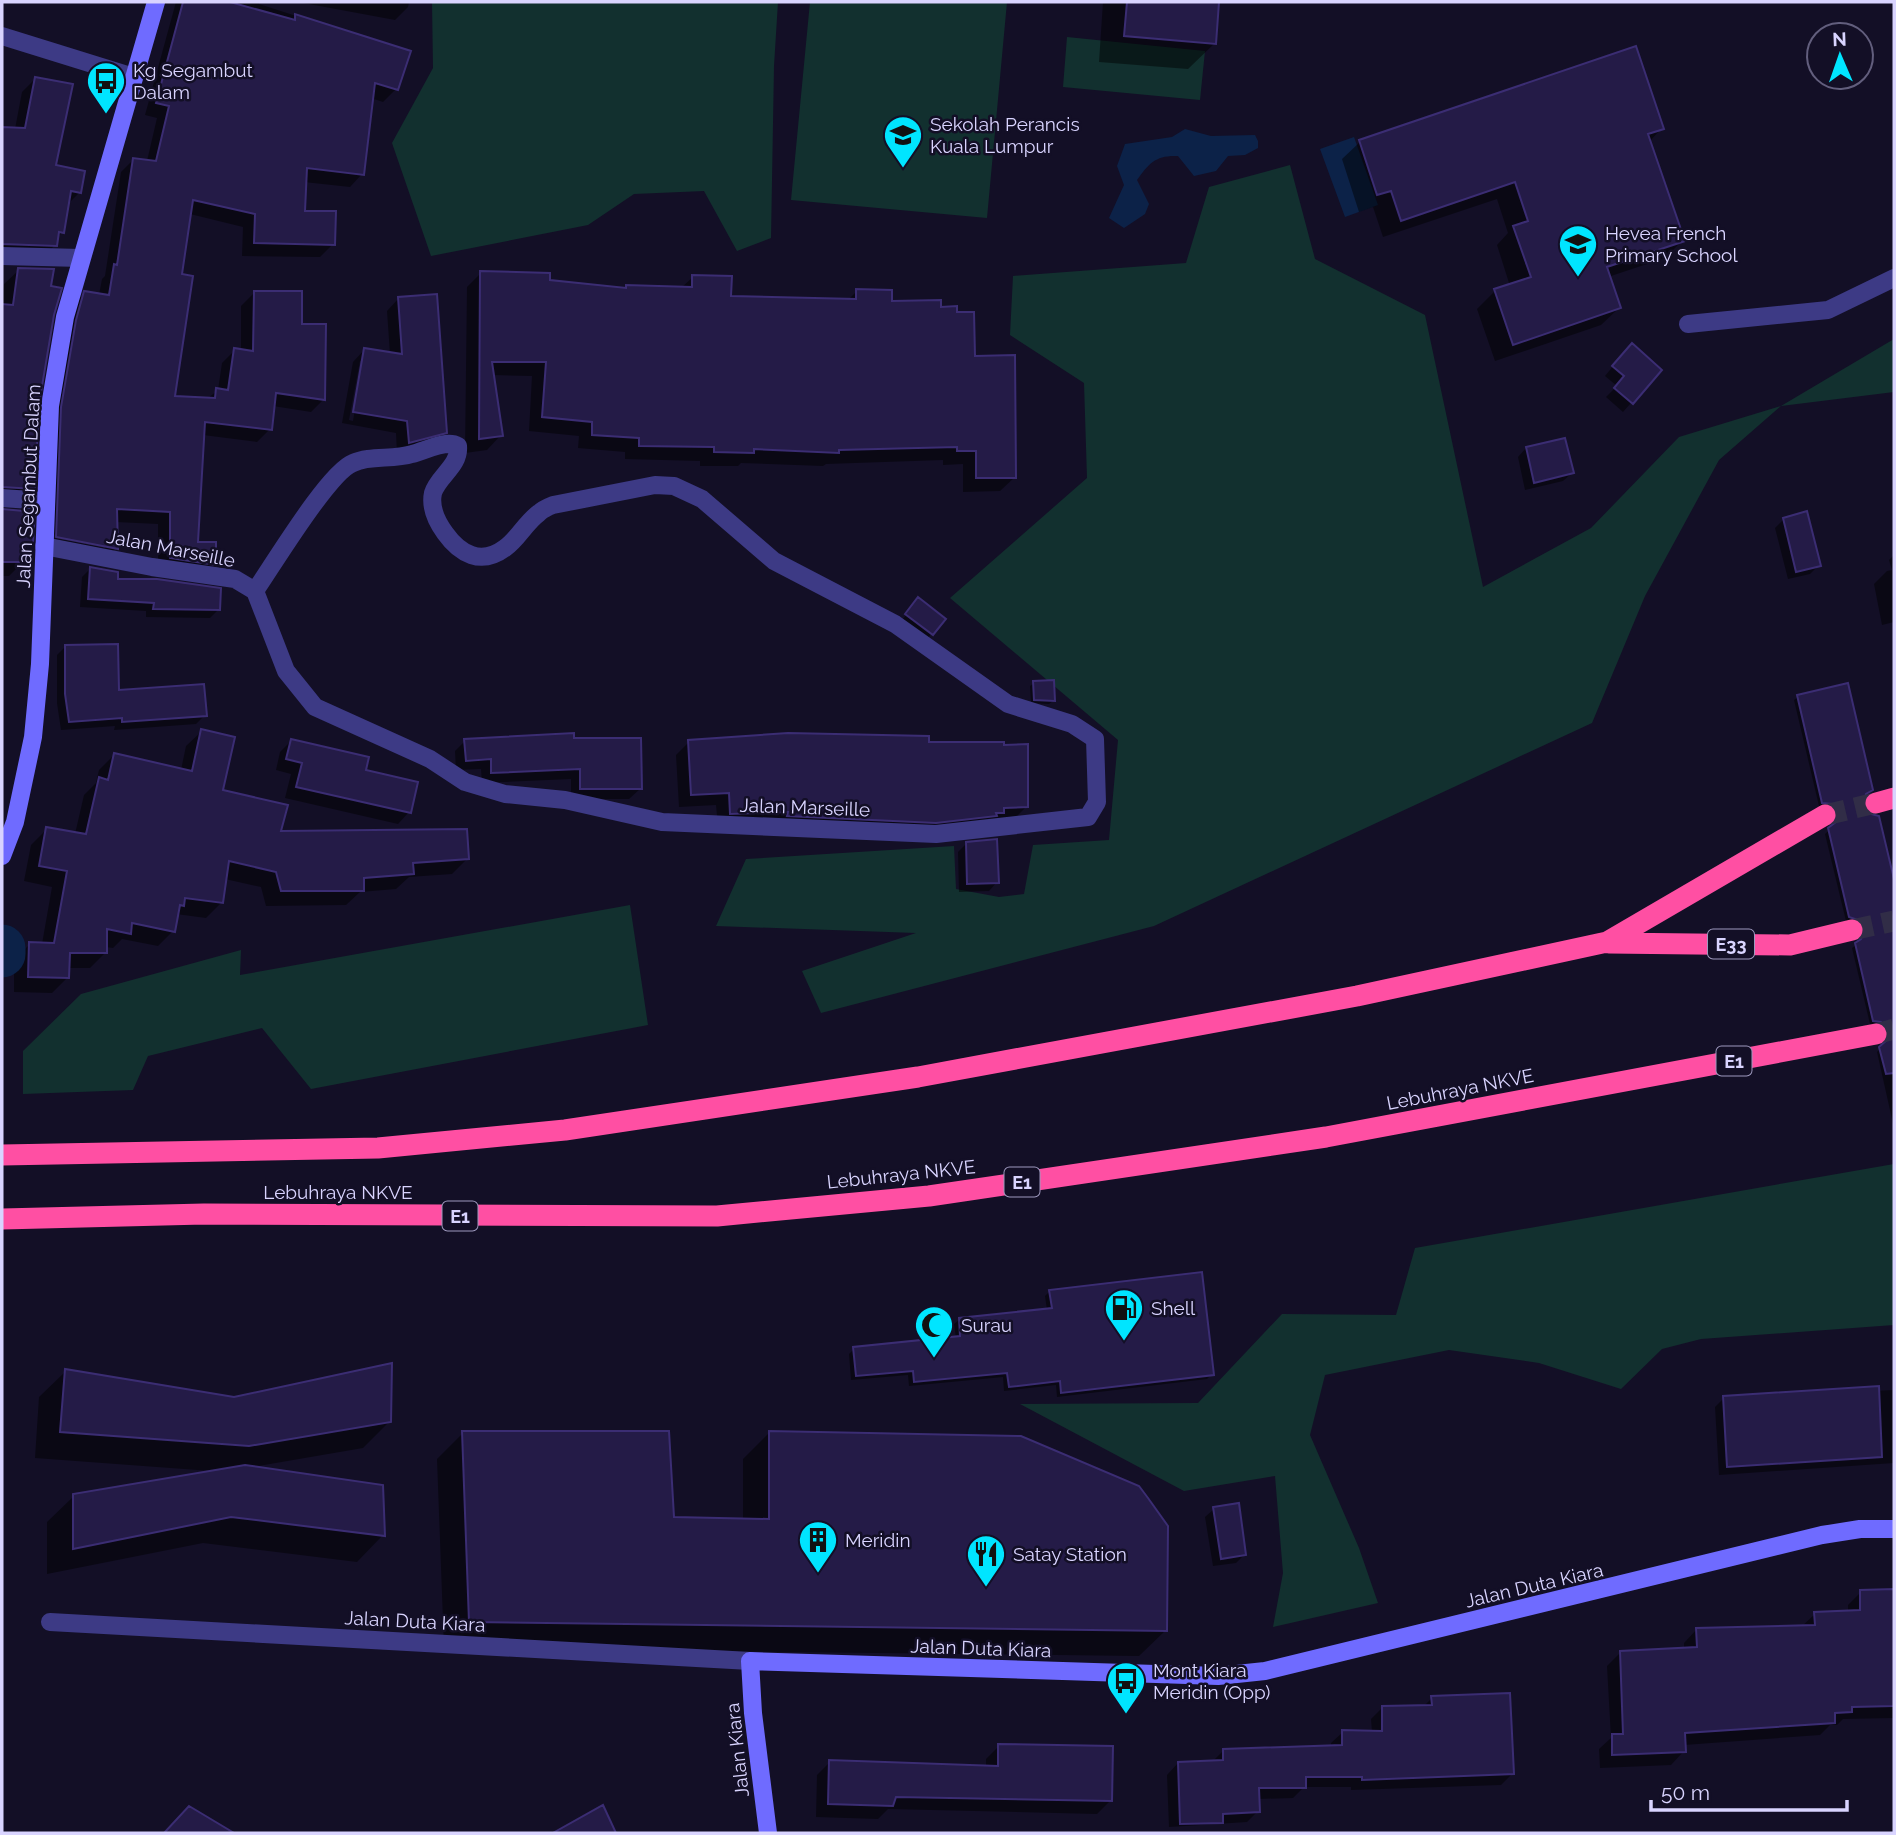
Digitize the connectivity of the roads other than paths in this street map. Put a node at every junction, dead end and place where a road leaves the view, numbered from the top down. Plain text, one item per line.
1 (156, 2) edge
2 (2, 36) edge
3 (134, 77) junction
4 (2, 256) edge
5 (81, 258) junction
6 (1894, 278) edge
7 (1688, 324) dead end
8 (2, 498) edge
9 (45, 501) junction
10 (44, 546) junction
11 (255, 591) junction
12 (1825, 815) tunnel mouth
13 (2, 856) edge
14 (1852, 930) tunnel mouth
15 (1607, 943) junction
16 (1876, 1034) tunnel mouth
17 (2, 1154) edge
18 (2, 1219) edge
19 (1894, 1530) edge
20 (50, 1622) dead end
21 (750, 1661) junction
22 (768, 1833) edge

1 - 3 main road, Jalan Segambut Dalam
2 - 3 street
3 - 5 main road, Jalan Segambut Dalam
4 - 5 street
5 - 9 main road, Jalan Segambut Dalam
6 - 7 street
8 - 9 street
9 - 10 main road, Jalan Segambut Dalam
10 - 11 street, Jalan Marseille
10 - 13 main road, Jalan Segambut Dalam
11 - 11 street, Jalan Marseille
12 - 15 highway
14 - 15 highway, E33
15 - 17 highway
16 - 18 highway, Lebuhraya NKVE / E1
19 - 21 main road, Jalan Duta Kiara
20 - 21 street, Jalan Duta Kiara
21 - 22 main road, Jalan Kiara

